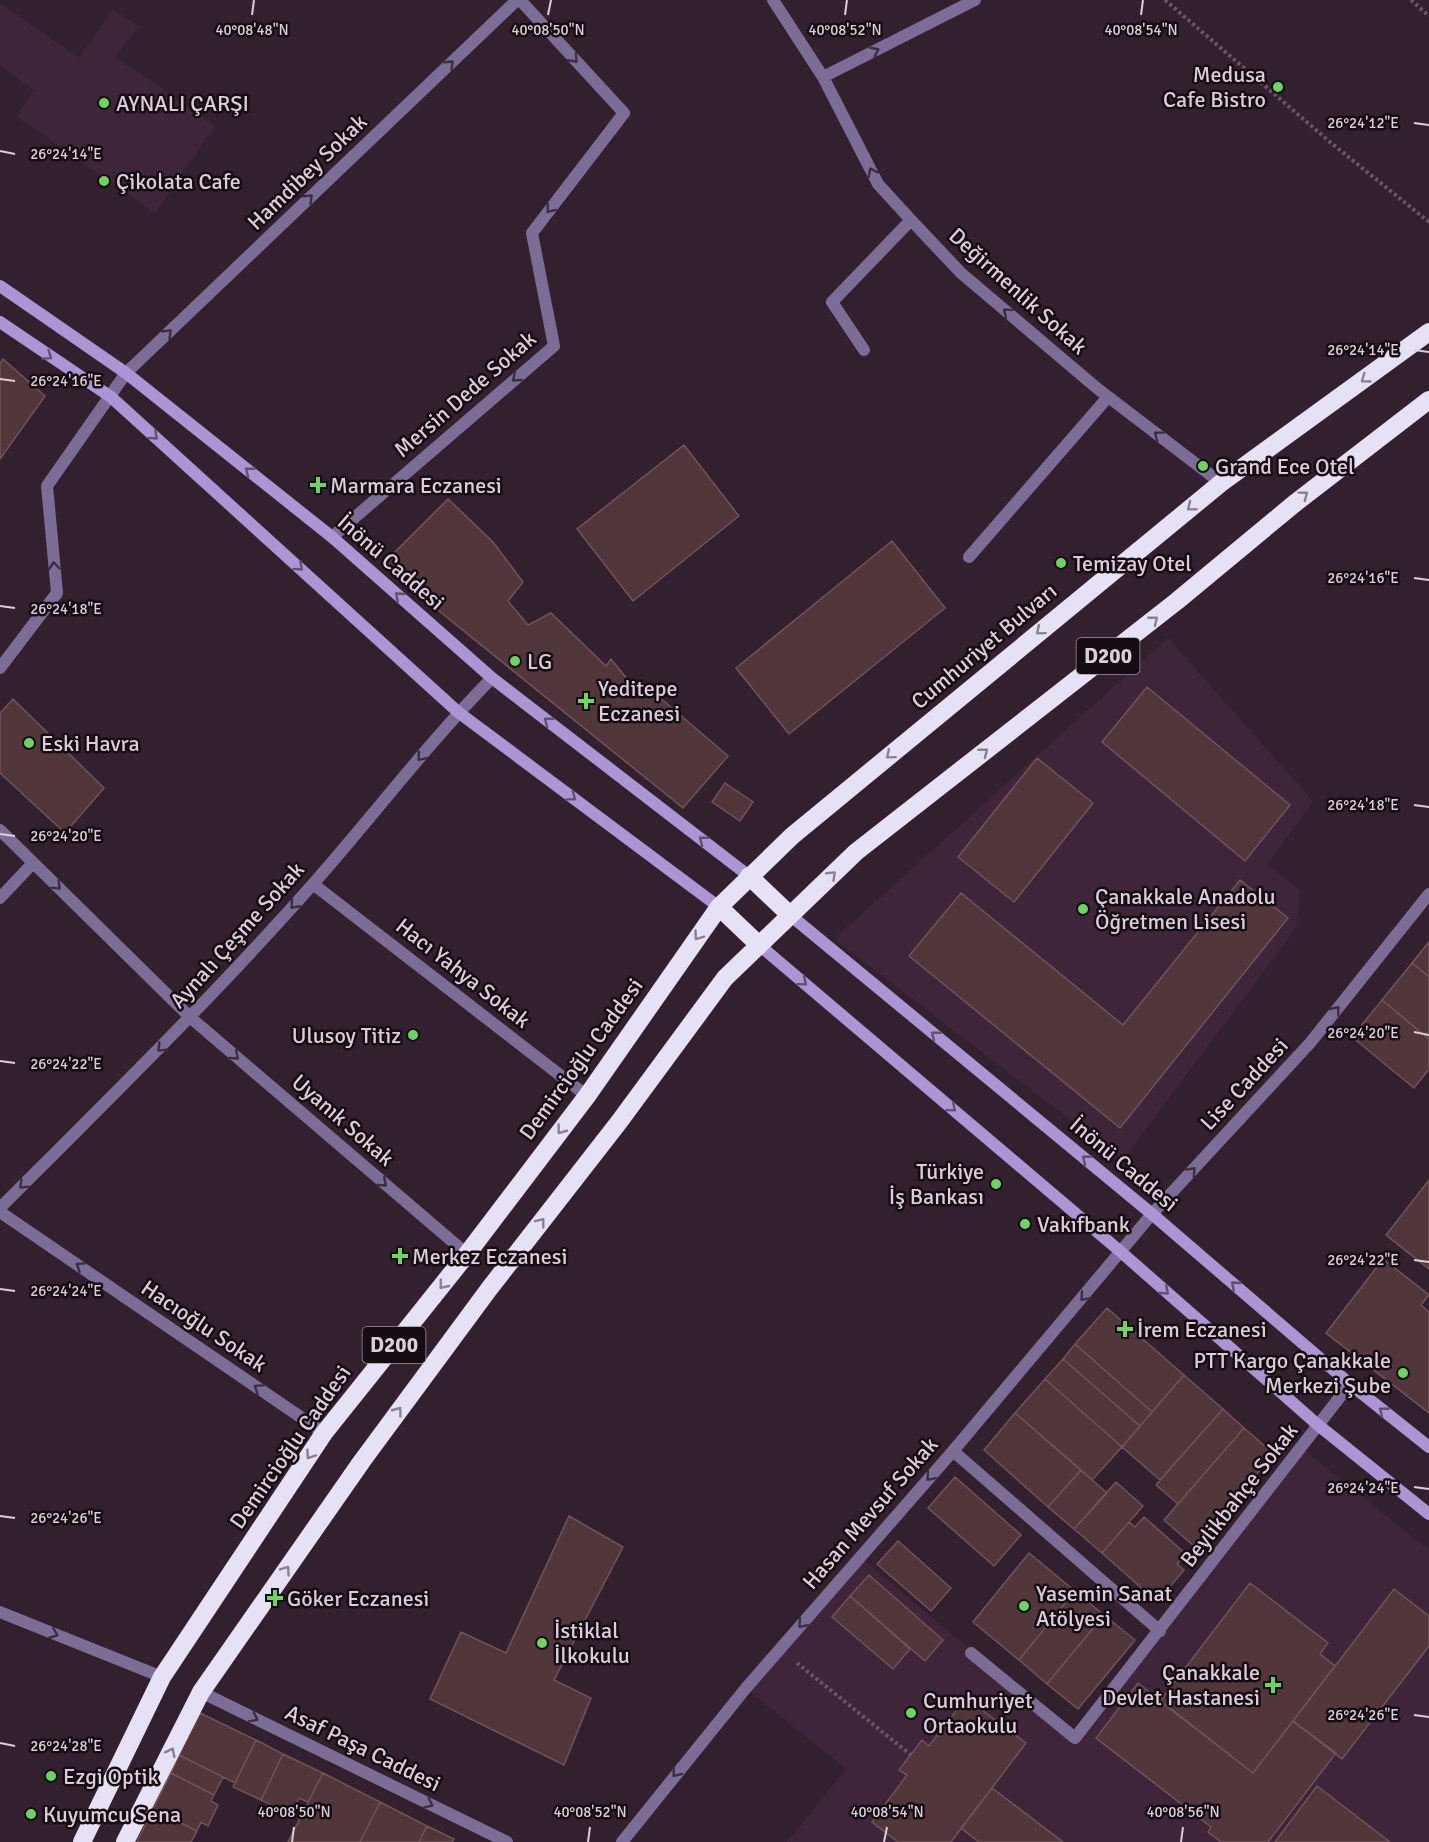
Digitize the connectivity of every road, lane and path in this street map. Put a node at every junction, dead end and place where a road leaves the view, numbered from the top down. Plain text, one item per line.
1 (519, 0) edge
2 (773, 0) edge
3 (975, 0) edge
4 (1165, 0) edge
5 (1411, 0) edge
6 (1429, 16) edge
7 (823, 77) junction
8 (911, 220) junction
9 (1429, 222) edge
10 (0, 286) edge
11 (0, 322) edge
12 (1429, 332) edge
13 (864, 350) dead end
14 (126, 374) junction
15 (111, 397) junction
16 (1108, 397) junction
17 (1429, 400) edge
18 (1221, 483) junction
19 (332, 537) junction
20 (969, 557) dead end
21 (0, 668) edge
22 (492, 678) junction
23 (458, 712) junction
24 (0, 830) edge
25 (33, 863) junction
26 (749, 876) junction
27 (313, 884) junction
28 (1429, 894) edge
29 (0, 898) edge
30 (719, 907) junction
31 (790, 915) junction
32 (758, 944) junction
33 (191, 1018) junction
34 (587, 1096) junction
35 (0, 1210) edge
36 (1152, 1214) junction
37 (1121, 1252) junction
38 (467, 1254) junction
39 (1350, 1384) junction
40 (1318, 1425) junction
41 (324, 1433) junction
42 (1429, 1447) edge
43 (953, 1450) junction
44 (1429, 1514) edge
45 (0, 1612) edge
46 (1160, 1631) junction
47 (780, 1649) junction
48 (971, 1653) dead end
49 (162, 1677) junction
50 (201, 1692) junction
51 (911, 1755) dead end
52 (82, 1842) edge
53 (125, 1842) edge
54 (507, 1842) edge
55 (622, 1842) edge

14 -> 1 street, Hamdibey Sokak
1 -> 19 street, Mersin Dede Sokak
2 - 7 street, Değirmenlik Sokak
7 -> 3 street
4 - 9 path
5 - 6 path
8 -> 7 street, Değirmenlik Sokak
8 - 13 street
16 -> 8 street, Değirmenlik Sokak
10 - 14 street, İnönü Caddesi
11 -> 15 street
12 -> 18 highway, Cumhuriyet Bulvarı / D200
14 - 15 street, Hamdibey Sokak
19 -> 14 street, İnönü Caddesi
21 -> 15 street, Hamdibey Sokak
15 -> 23 street
18 -> 16 street, Değirmenlik Sokak
16 - 20 street
31 -> 17 highway, D200
18 -> 26 highway, Cumhuriyet Bulvarı / D200
22 -> 19 street, İnönü Caddesi
22 - 23 street, Aynalı Çeşme Sokak
26 -> 22 street, İnönü Caddesi
23 -> 27 street, Aynalı Çeşme Sokak
23 -> 30 street
24 - 25 street, Uyanık Sokak
25 - 29 street
25 -> 33 street, Uyanık Sokak
26 - 30 highway, Demircioğlu Caddesi / D200
26 - 31 highway
27 -> 33 street, Aynalı Çeşme Sokak
27 - 34 street, Hacı Yahya Sokak
36 -> 28 street, Lise Caddesi
30 - 32 highway
30 -> 34 highway, Demircioğlu Caddesi / D200
31 - 32 highway, D200
36 -> 31 street, İnönü Caddesi
32 -> 37 street
50 -> 32 highway, D200
33 -> 35 street, Aynalı Çeşme Sokak
33 -> 38 street, Uyanık Sokak
34 -> 38 highway, Demircioğlu Caddesi / D200
41 -> 35 street, Hacıoğlu Sokak
36 - 37 street, Hasan Mevsuf Sokak
39 -> 36 street, İnönü Caddesi
37 -> 40 street
37 -> 43 street, Hasan Mevsuf Sokak
38 -> 41 highway, Demircioğlu Caddesi / D200
39 - 40 street, Beylikbahçe Sokak
42 -> 39 street, İnönü Caddesi
40 - 44 street
40 - 46 street, Beylikbahçe Sokak
41 -> 49 highway, Demircioğlu Caddesi / D200
43 - 46 street
43 -> 47 street, Hasan Mevsuf Sokak
45 -> 49 street
46 - 48 street, Beylikbahçe Sokak
47 - 51 path
47 -> 55 street, Hasan Mevsuf Sokak
49 - 52 highway, Demircioğlu Caddesi / D200
53 -> 50 highway, D200
50 -> 54 street, Asaf Paşa Caddesi

